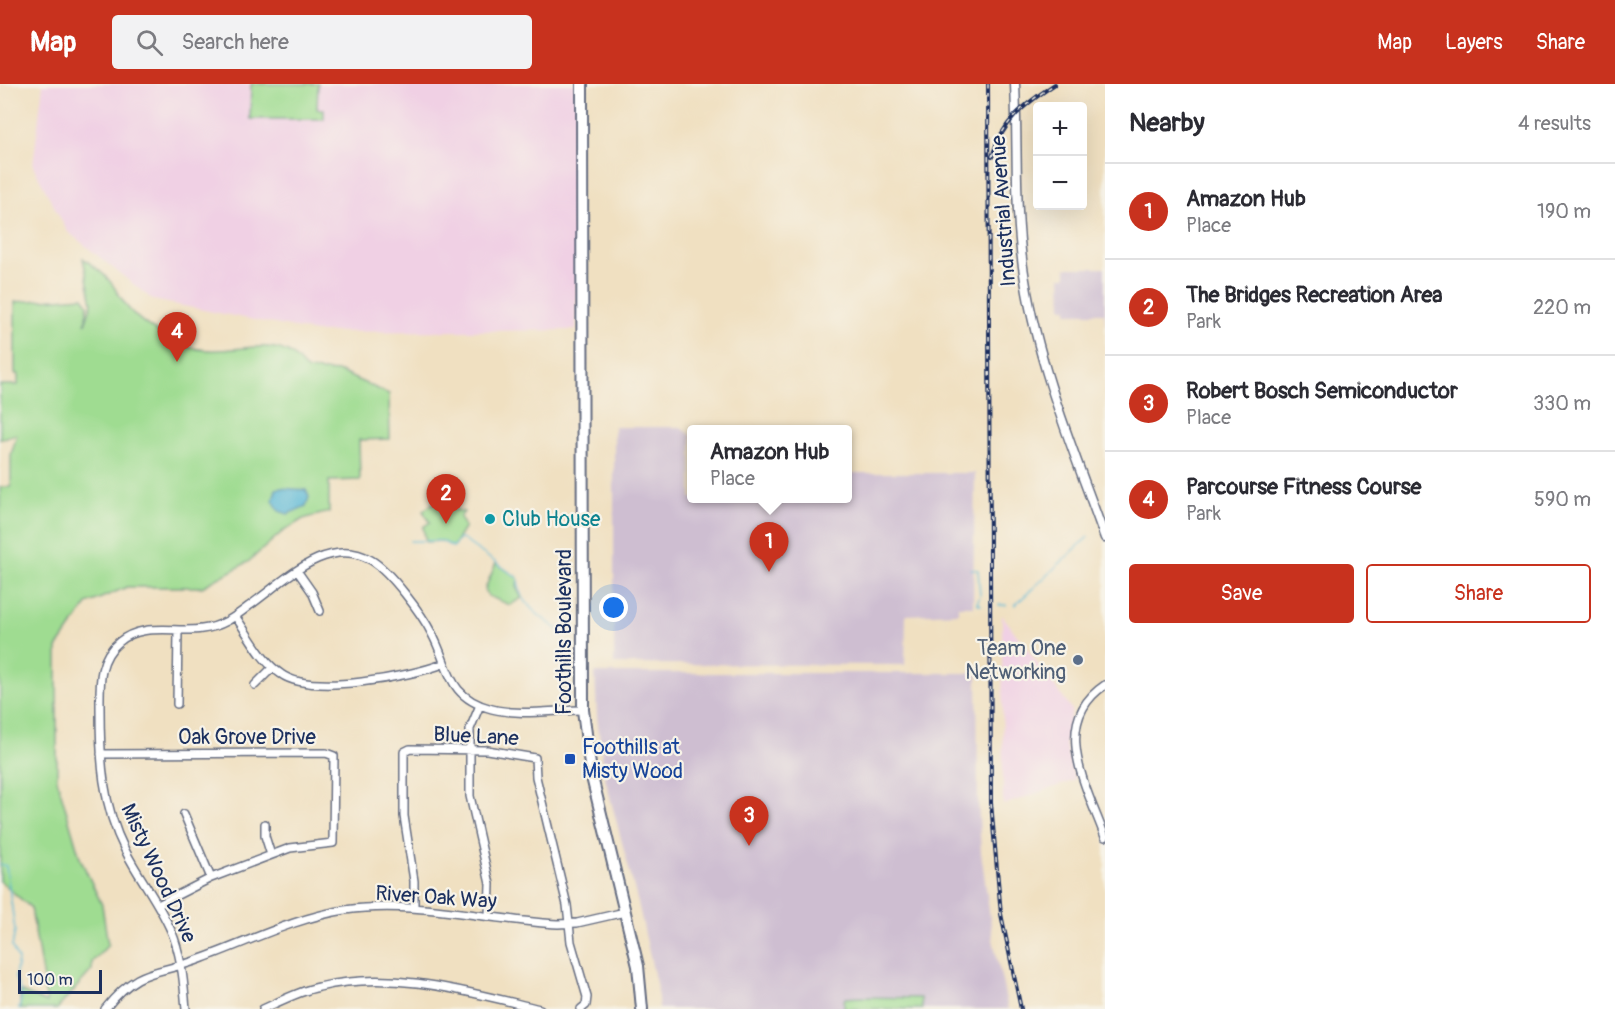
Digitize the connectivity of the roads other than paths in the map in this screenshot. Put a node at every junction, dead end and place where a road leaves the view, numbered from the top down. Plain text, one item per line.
1 (582, 84) edge
2 (1015, 84) edge
3 (1105, 538) edge
4 (298, 572) junction
5 (320, 611) dead end
6 (235, 616) junction
7 (178, 630) junction
8 (443, 664) junction
9 (273, 668) junction
10 (255, 685) dead end
11 (1105, 685) edge
12 (177, 704) dead end
13 (480, 705) junction
14 (583, 710) junction
15 (470, 750) junction
16 (101, 754) junction
17 (184, 814) dead end
18 (265, 824) dead end
19 (1105, 837) edge
20 (271, 855) junction
21 (211, 878) junction
22 (158, 905) junction
23 (414, 908) junction
24 (625, 912) junction
25 (489, 917) junction
26 (570, 924) junction
27 (181, 964) junction
28 (105, 1009) edge
29 (186, 1009) edge
30 (263, 1009) edge
31 (540, 1009) edge
32 (581, 1009) edge
33 (644, 1009) edge

1 - 14 main road, Foothills Boulevard
2 - 3 street, Industrial Avenue
4 - 5 street
4 - 6 street, Misty Wood Drive
4 - 8 street, Misty Wood Drive
6 - 7 street, Misty Wood Drive
6 - 9 street
7 - 12 street
7 - 16 street, Misty Wood Drive
8 - 9 street
8 - 13 street, Misty Wood Drive
9 - 10 street
11 - 19 street
13 - 14 street, Misty Wood Drive
13 - 15 street
14 - 24 main road, Foothills Boulevard
15 - 23 street, Blue Lane
15 - 25 street
15 - 26 street, Blue Lane
16 - 20 street, Oak Grove Drive
16 - 22 street, Misty Wood Drive
17 - 21 street
18 - 20 street
20 - 21 street, Oak Grove Drive
21 - 22 street, Oak Grove Drive
22 - 27 street, Misty Wood Drive
23 - 25 street, River Oak Way
23 - 27 street, River Oak Way
24 - 26 street, River Oak Way
24 - 33 main road, Foothills Boulevard
25 - 26 street, River Oak Way
26 - 32 street
27 - 28 street, River Oak Way
27 - 29 street, Misty Wood Drive
30 - 31 street

